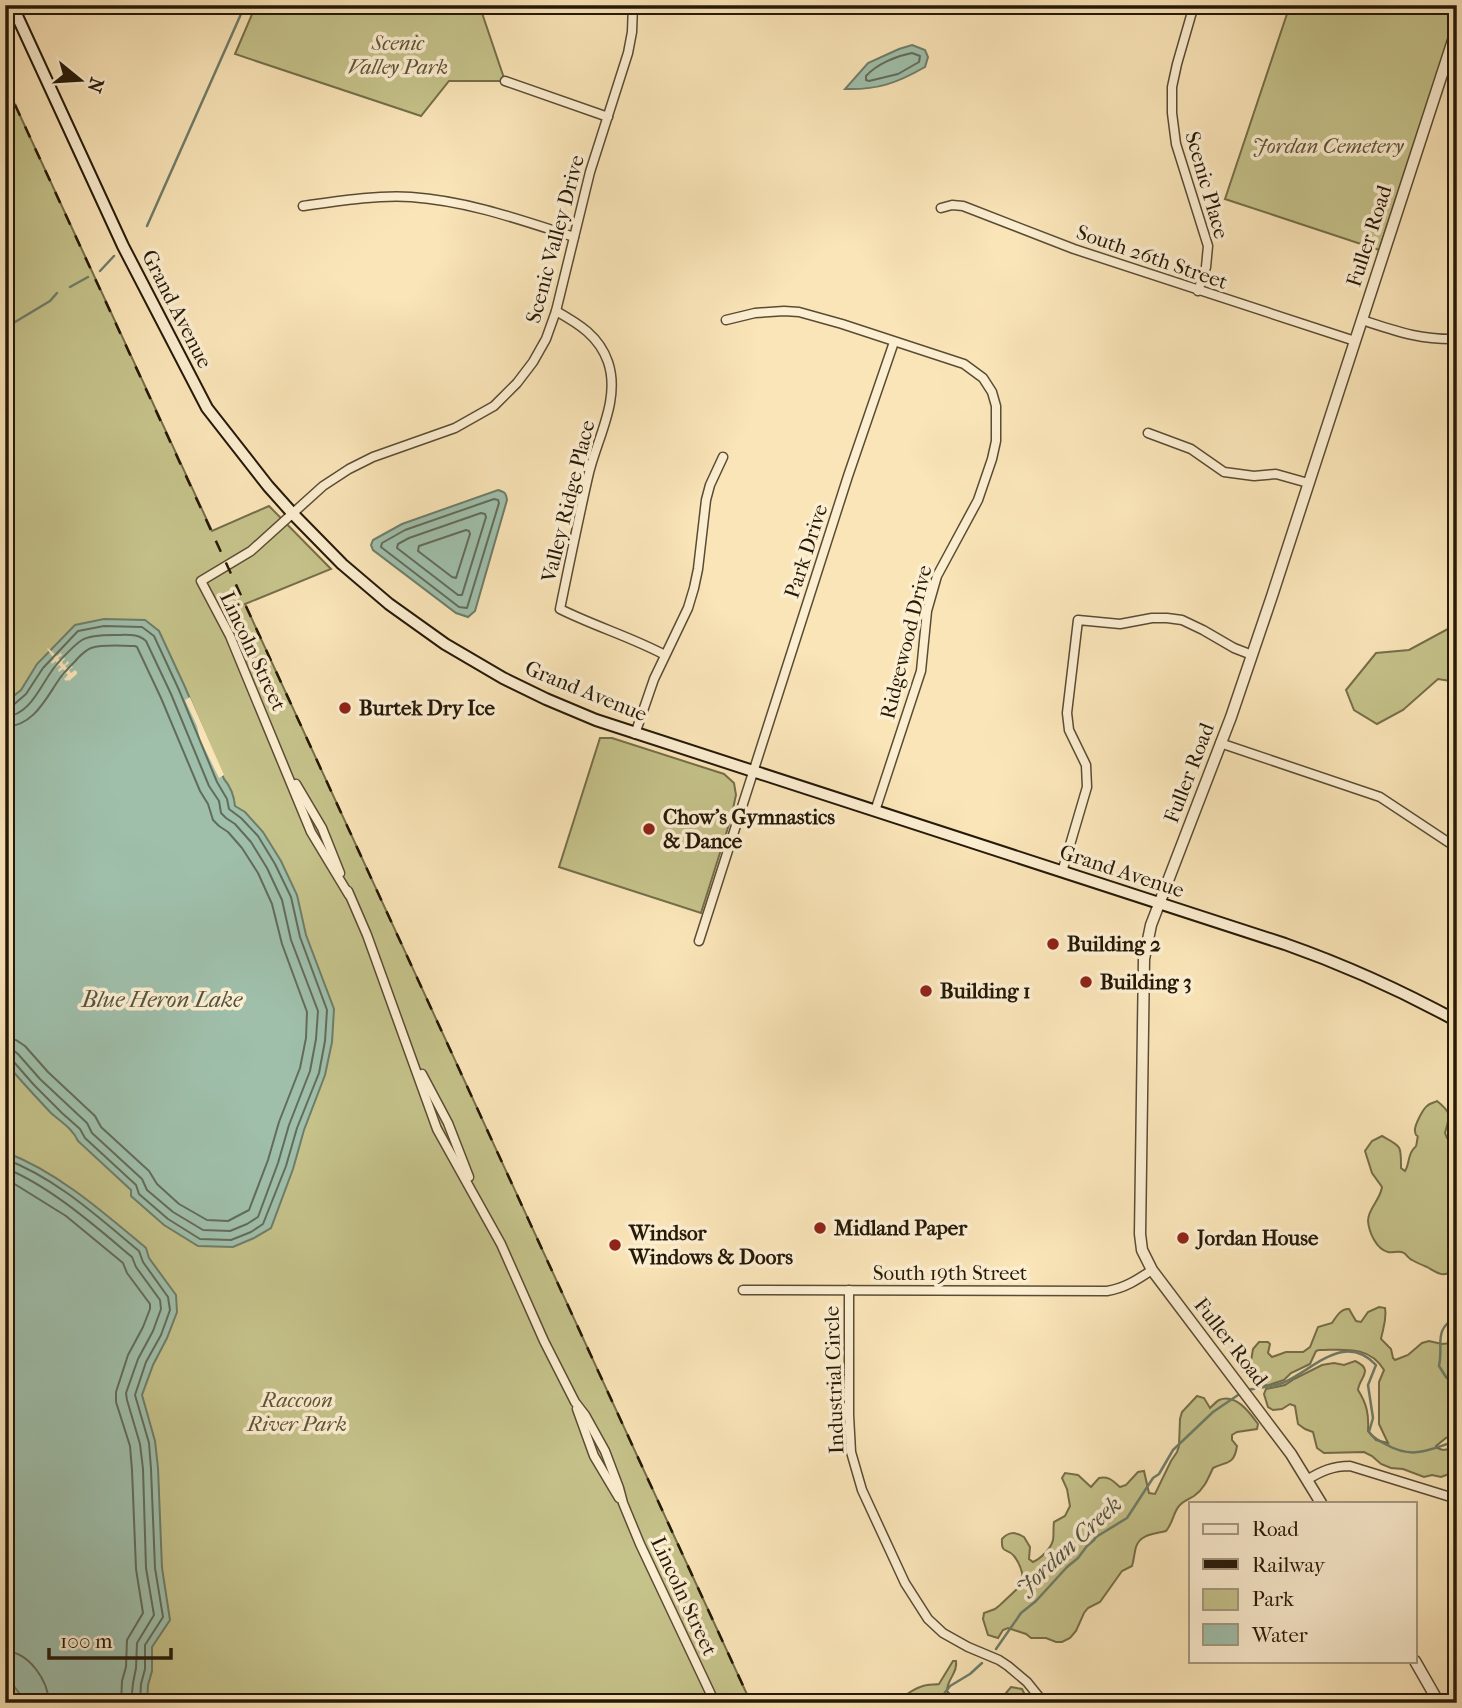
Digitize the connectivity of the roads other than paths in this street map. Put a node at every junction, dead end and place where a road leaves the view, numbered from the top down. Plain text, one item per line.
1 (12, 5) edge
2 (633, 5) edge
3 (1194, 5) edge
4 (1457, 28) edge
5 (1443, 70) junction
6 (1457, 75) edge
7 (505, 81) dead end
8 (608, 117) junction
9 (303, 206) dead end
10 (941, 208) dead end
11 (574, 237) junction
12 (1198, 291) junction
13 (556, 311) junction
14 (726, 320) dead end
15 (1362, 320) junction
16 (1457, 339) edge
17 (1354, 341) junction
18 (894, 342) junction
19 (1148, 433) dead end
20 (723, 457) dead end
21 (1308, 483) junction
22 (293, 514) junction
23 (665, 654) junction
24 (1252, 654) junction
25 (635, 734) junction
26 (1220, 743) junction
27 (752, 772) junction
28 (875, 811) junction
29 (1457, 848) edge
30 (1062, 872) junction
31 (1159, 904) junction
32 (699, 941) dead end
33 (1457, 1021) edge
34 (1152, 1270) junction
35 (743, 1290) dead end
36 (849, 1290) junction
37 (1307, 1480) junction
38 (1457, 1499) edge
39 (1320, 1502) edge
40 (1416, 1662) edge
41 (715, 1703) edge
42 (1044, 1703) edge
43 (1439, 1703) edge

1 - 22 main road, Grand Avenue
2 - 8 street, Scenic Valley Drive
3 - 12 street, Scenic Place
4 - 5 street, Fuller Road
5 - 6 street
5 - 15 street, Fuller Road
7 - 8 street
8 - 11 street, Scenic Valley Drive
9 - 11 street
10 - 12 street, South 26th Street
11 - 13 street, Scenic Valley Drive
12 - 17 street, South 26th Street
13 - 22 street, Scenic Valley Drive
13 - 23 street, Valley Ridge Place
14 - 18 street, Ridgewood Drive
15 - 16 street
15 - 17 street, Fuller Road
17 - 21 street, Fuller Road
18 - 27 street, Park Drive
18 - 28 street, Ridgewood Drive
19 - 21 street
20 - 23 street
21 - 24 street, Fuller Road
22 - 25 main road, Grand Avenue
22 - 41 street, Lincoln Street
23 - 25 street
24 - 26 street, Fuller Road
24 - 30 street
25 - 27 main road, Grand Avenue
26 - 29 street
26 - 31 street, Fuller Road
27 - 28 main road, Grand Avenue
27 - 32 street, Park Drive
28 - 30 main road, Grand Avenue
30 - 31 main road, Grand Avenue
31 - 33 main road, Grand Avenue
31 - 34 street, Fuller Road
34 - 36 street, South 19th Street
34 - 37 street, Fuller Road
35 - 36 street, South 19th Street
36 - 42 street, Industrial Circle
37 - 38 street
37 - 39 street, Fuller Road
40 - 43 street

